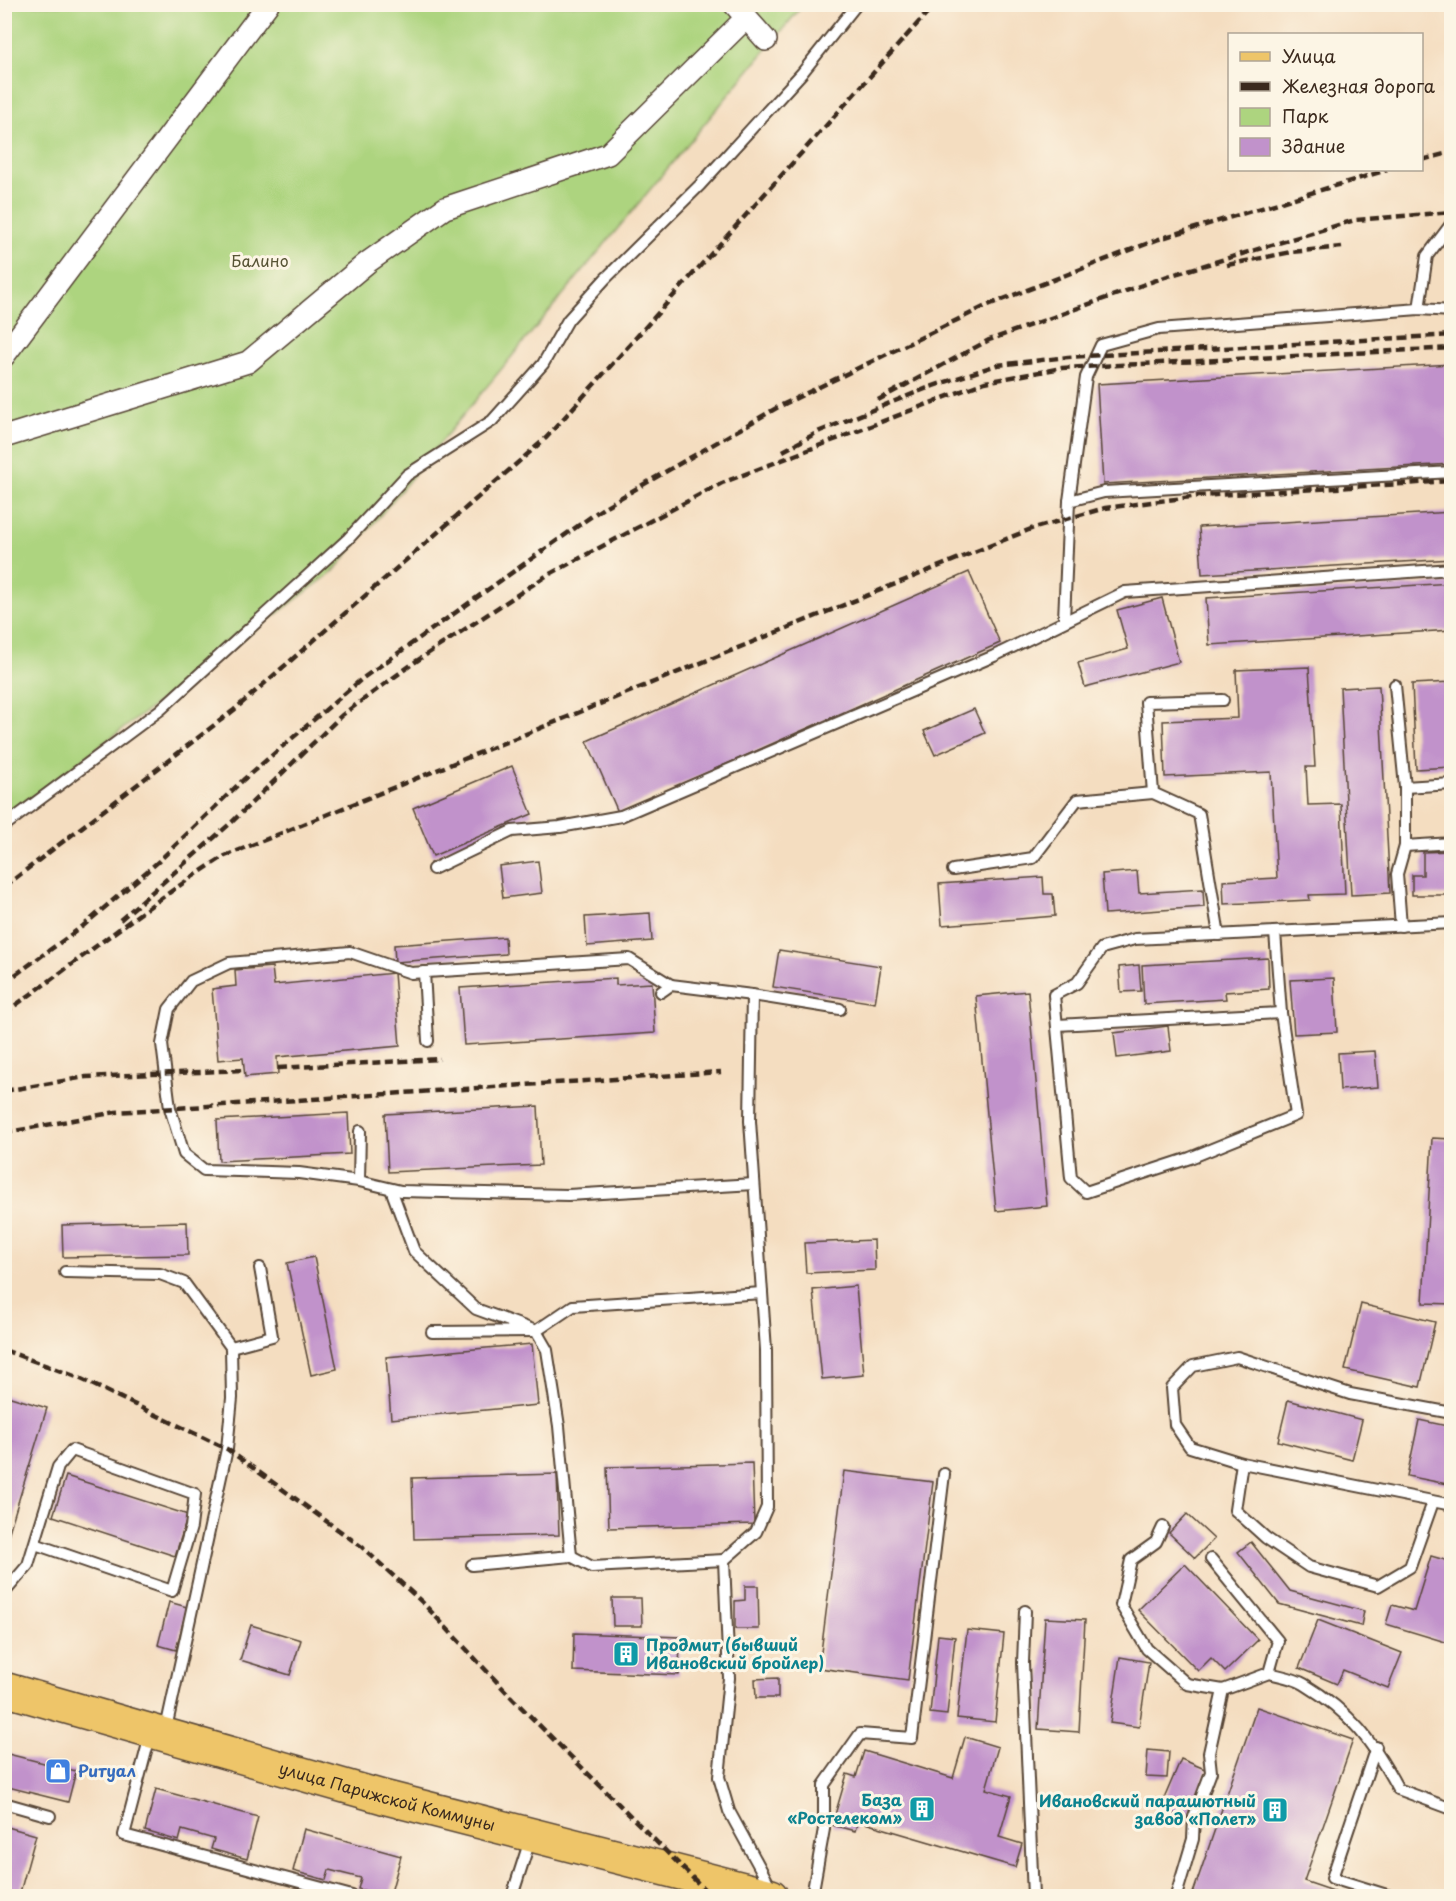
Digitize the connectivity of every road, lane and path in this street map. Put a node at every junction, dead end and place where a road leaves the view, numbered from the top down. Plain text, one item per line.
1 (268, 4) edge
2 (857, 4) edge
3 (740, 11) edge
4 (766, 40) dead end
5 (1452, 223) edge
6 (1419, 309) junction
7 (1452, 311) edge
8 (4, 356) edge
9 (4, 437) edge
10 (1452, 472) edge
11 (1069, 501) junction
12 (1452, 569) edge
13 (1064, 620) junction
14 (1395, 685) dead end
15 (1223, 700) dead end
16 (1452, 784) edge
17 (1405, 787) junction
18 (1153, 793) junction
19 (4, 826) edge
20 (1452, 843) edge
21 (1405, 846) junction
22 (433, 869) dead end
23 (953, 870) dead end
24 (1452, 923) edge
25 (1401, 926) junction
26 (1275, 932) junction
27 (1219, 935) junction
28 (424, 972) junction
29 (671, 985) junction
30 (661, 992) dead end
31 (752, 994) junction
32 (840, 1009) dead end
33 (1281, 1013) junction
34 (1057, 1025) junction
35 (428, 1041) dead end
36 (360, 1131) dead end
37 (359, 1181) junction
38 (754, 1184) junction
39 (391, 1189) junction
40 (260, 1268) dead end
41 (65, 1272) dead end
42 (762, 1293) junction
43 (536, 1330) junction
44 (432, 1332) dead end
45 (231, 1347) junction
46 (1452, 1413) edge
47 (1242, 1463) junction
48 (944, 1474) dead end
49 (1433, 1502) junction
50 (1452, 1505) edge
51 (1163, 1527) dead end
52 (34, 1544) junction
53 (571, 1556) junction
54 (1210, 1559) dead end
55 (724, 1560) junction
56 (471, 1565) dead end
57 (4, 1593) edge
58 (1025, 1611) dead end
59 (1269, 1673) junction
60 (4, 1689) edge
61 (1223, 1690) junction
62 (158, 1734) junction
63 (1376, 1747) junction
64 (4, 1803) edge
65 (1452, 1809) edge
66 (50, 1816) dead end
67 (531, 1837) junction
68 (352, 1896) edge
69 (512, 1896) edge
70 (773, 1896) edge
71 (812, 1896) edge
72 (1033, 1896) edge
73 (1176, 1896) edge
74 (1390, 1896) edge

1 - 8 street
2 - 19 lane
3 - 4 street
3 - 9 street
5 - 6 lane
6 - 7 lane
6 - 11 lane
10 - 11 lane
11 - 13 lane
12 - 13 lane
13 - 22 lane
14 - 17 lane
15 - 18 lane
16 - 17 lane
17 - 21 lane
18 - 23 lane
18 - 27 lane
20 - 21 lane
21 - 25 lane
24 - 25 lane
25 - 26 lane
26 - 27 lane
26 - 33 lane
27 - 34 lane
28 - 29 lane
28 - 35 lane
28 - 37 lane
29 - 30 lane
29 - 31 lane
31 - 32 lane
31 - 38 lane
33 - 34 lane
33 - 34 lane
36 - 37 lane
37 - 39 lane
38 - 39 lane
38 - 42 lane
39 - 43 lane
40 - 45 lane
41 - 45 lane
42 - 43 lane
42 - 55 lane
43 - 44 lane
43 - 53 lane
45 - 62 lane
46 - 47 lane
47 - 49 lane
47 - 49 lane
48 - 71 lane
49 - 50 lane
51 - 61 lane
52 - 52 lane
52 - 57 lane
53 - 55 lane
53 - 56 lane
54 - 59 lane
55 - 70 lane
58 - 72 lane
59 - 61 lane
59 - 63 lane
60 - 62 main road, улица Парижской Коммуны
61 - 73 lane
62 - 67 main road, улица Парижской Коммуны
62 - 68 lane
63 - 65 lane
63 - 74 lane
64 - 66 lane
67 - 69 lane
67 - 70 main road, улица Парижской Коммуны

